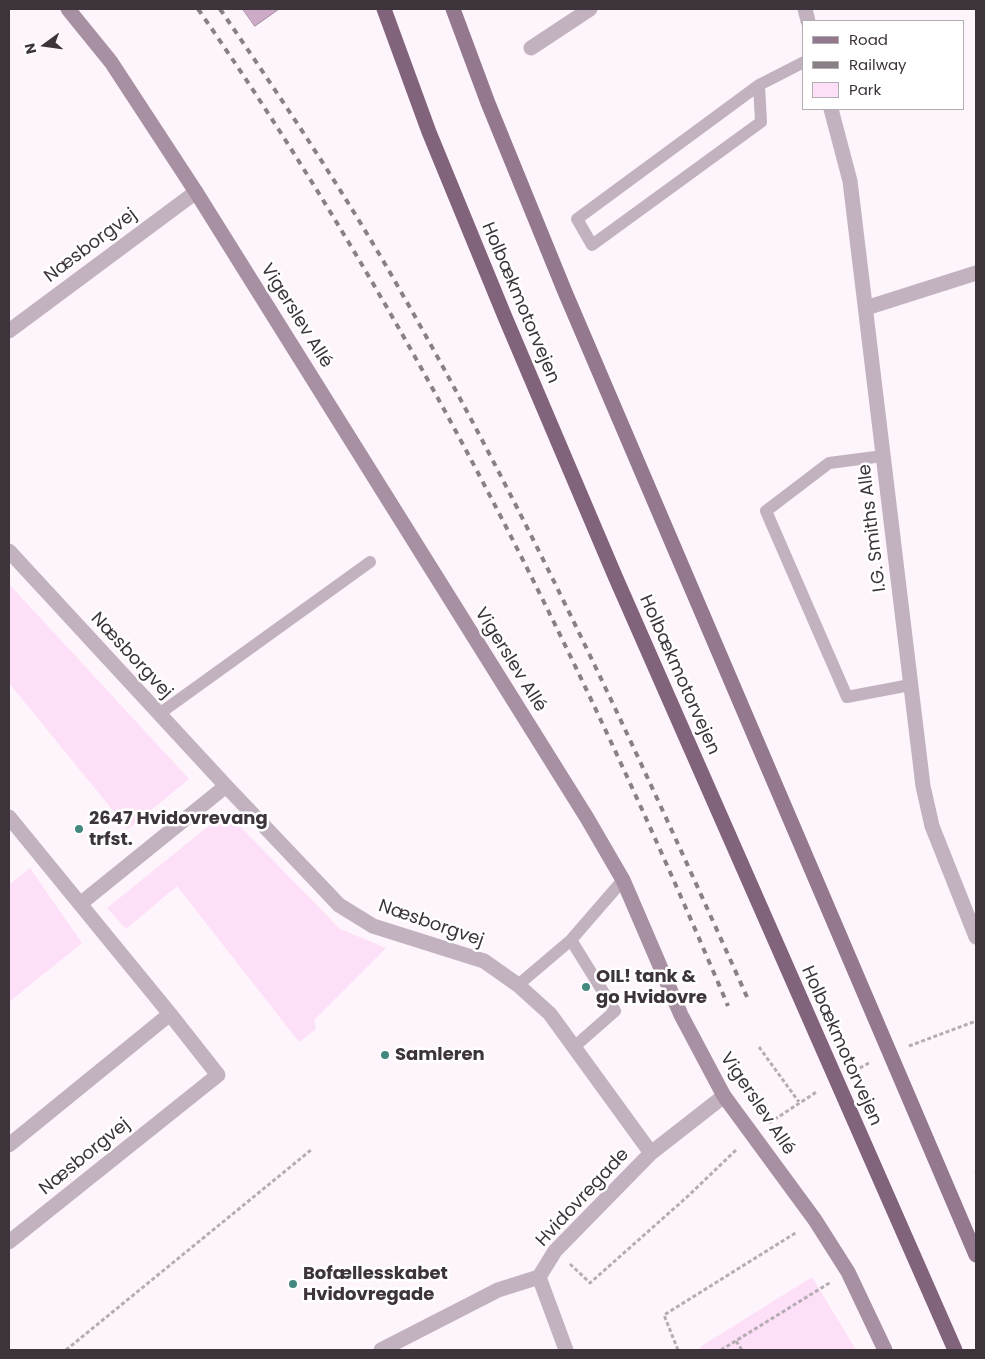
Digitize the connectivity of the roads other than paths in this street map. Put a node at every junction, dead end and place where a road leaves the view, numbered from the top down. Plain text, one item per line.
1 (68, 9) edge
2 (384, 9) edge
3 (453, 9) edge
4 (590, 9) edge
5 (531, 48) dead end
6 (802, 63) edge
7 (759, 85) junction
8 (831, 110) edge
9 (196, 192) junction
10 (976, 273) edge
11 (866, 308) junction
12 (9, 331) edge
13 (883, 456) junction
14 (9, 551) edge
15 (370, 562) dead end
16 (910, 685) junction
17 (159, 714) junction
18 (226, 786) junction
19 (9, 816) edge
20 (623, 880) junction
21 (80, 904) junction
22 (976, 937) edge
23 (571, 940) junction
24 (518, 985) junction
25 (170, 1014) junction
26 (574, 1047) junction
27 (724, 1096) junction
28 (9, 1144) edge
29 (651, 1153) junction
30 (9, 1242) edge
31 (976, 1255) edge
32 (539, 1277) junction
33 (381, 1350) edge
34 (566, 1350) edge
35 (885, 1350) edge
36 (955, 1350) edge

1 - 9 street, Vigerslev Allé
2 - 36 highway, Holbækmotorvejen
3 - 31 main road
4 - 5 street
6 - 7 lane
7 - 7 lane
8 - 11 street, I.G. Smiths Alle
9 - 12 street, Næsborgvej
9 - 20 street, Vigerslev Allé
10 - 11 street
11 - 13 street, I.G. Smiths Alle
13 - 16 street, I.G. Smiths Alle
13 - 16 lane
14 - 17 street, Næsborgvej
15 - 17 lane
16 - 22 street, I.G. Smiths Alle
17 - 18 street, Næsborgvej
18 - 21 street
18 - 24 street, Næsborgvej
19 - 21 street, Næsborgvej
20 - 23 lane
20 - 27 street, Vigerslev Allé
21 - 25 street, Næsborgvej
23 - 24 lane
23 - 26 lane
24 - 26 street, Næsborgvej
25 - 28 street
25 - 30 street, Næsborgvej
26 - 29 street, Næsborgvej
27 - 29 street, Hvidovregade
27 - 35 street, Vigerslev Allé
29 - 32 street, Hvidovregade
32 - 33 street
32 - 34 street

